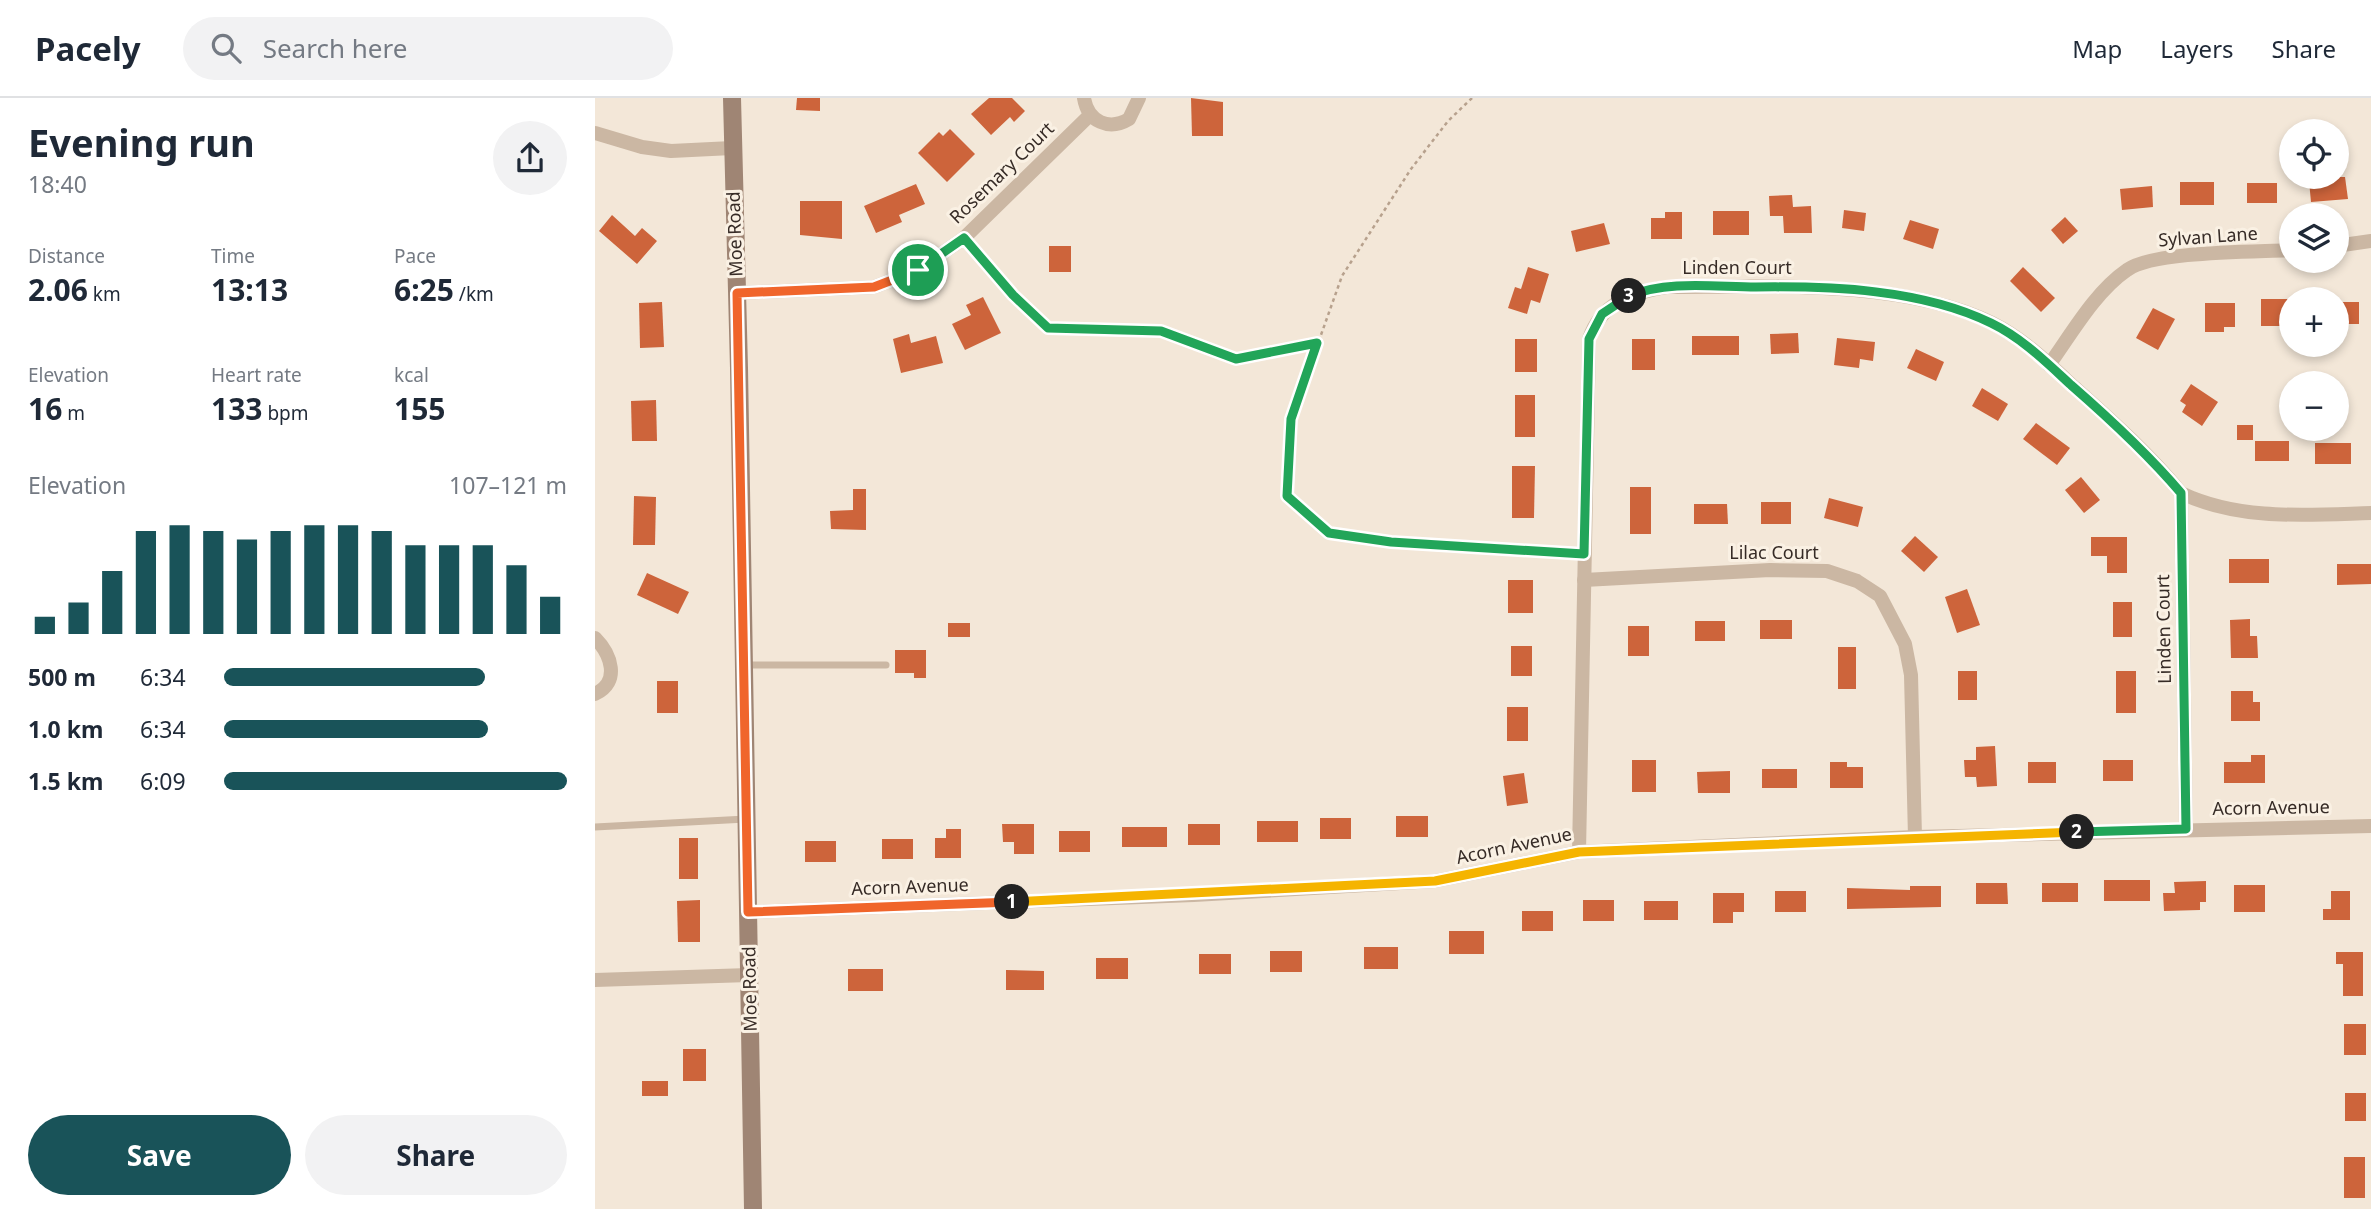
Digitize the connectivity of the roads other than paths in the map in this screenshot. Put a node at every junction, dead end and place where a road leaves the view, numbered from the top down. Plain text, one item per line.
1 (731, 98) edge
2 (1084, 98) edge
3 (1139, 98) edge
4 (1090, 115) junction
5 (595, 133) edge
6 (732, 148) junction
7 (2371, 241) edge
8 (2349, 244) edge
9 (2279, 251) edge
10 (737, 293) junction
11 (2049, 365) junction
12 (2181, 493) junction
13 (2371, 513) edge
14 (1584, 580) junction
15 (595, 638) edge
16 (744, 665) junction
17 (885, 665) dead end
18 (595, 694) edge
19 (746, 819) junction
20 (2371, 826) edge
21 (595, 827) edge
22 (2186, 829) junction
23 (1915, 837) junction
24 (1579, 852) junction
25 (748, 912) junction
26 (749, 975) junction
27 (595, 980) edge
28 (753, 1209) edge

1 - 6 street, Moe Road
2 - 4 street
3 - 4 street
4 - 10 street, Rosemary Court
5 - 6 street
6 - 10 street, Moe Road
7 - 8 street
9 - 11 street, Sylvan Lane
10 - 16 street, Moe Road
11 - 12 street, Linden Court
11 - 14 street, Linden Court
12 - 13 street
12 - 22 street, Linden Court
14 - 23 street, Lilac Court
14 - 24 street, Linden Court
15 - 18 street
16 - 17 lane
16 - 19 street, Moe Road
19 - 21 lane
19 - 25 street, Moe Road
20 - 22 street, Acorn Avenue
22 - 23 street, Acorn Avenue
23 - 24 street, Acorn Avenue
24 - 25 street, Acorn Avenue
25 - 26 street, Moe Road
26 - 27 street
26 - 28 street, Moe Road

